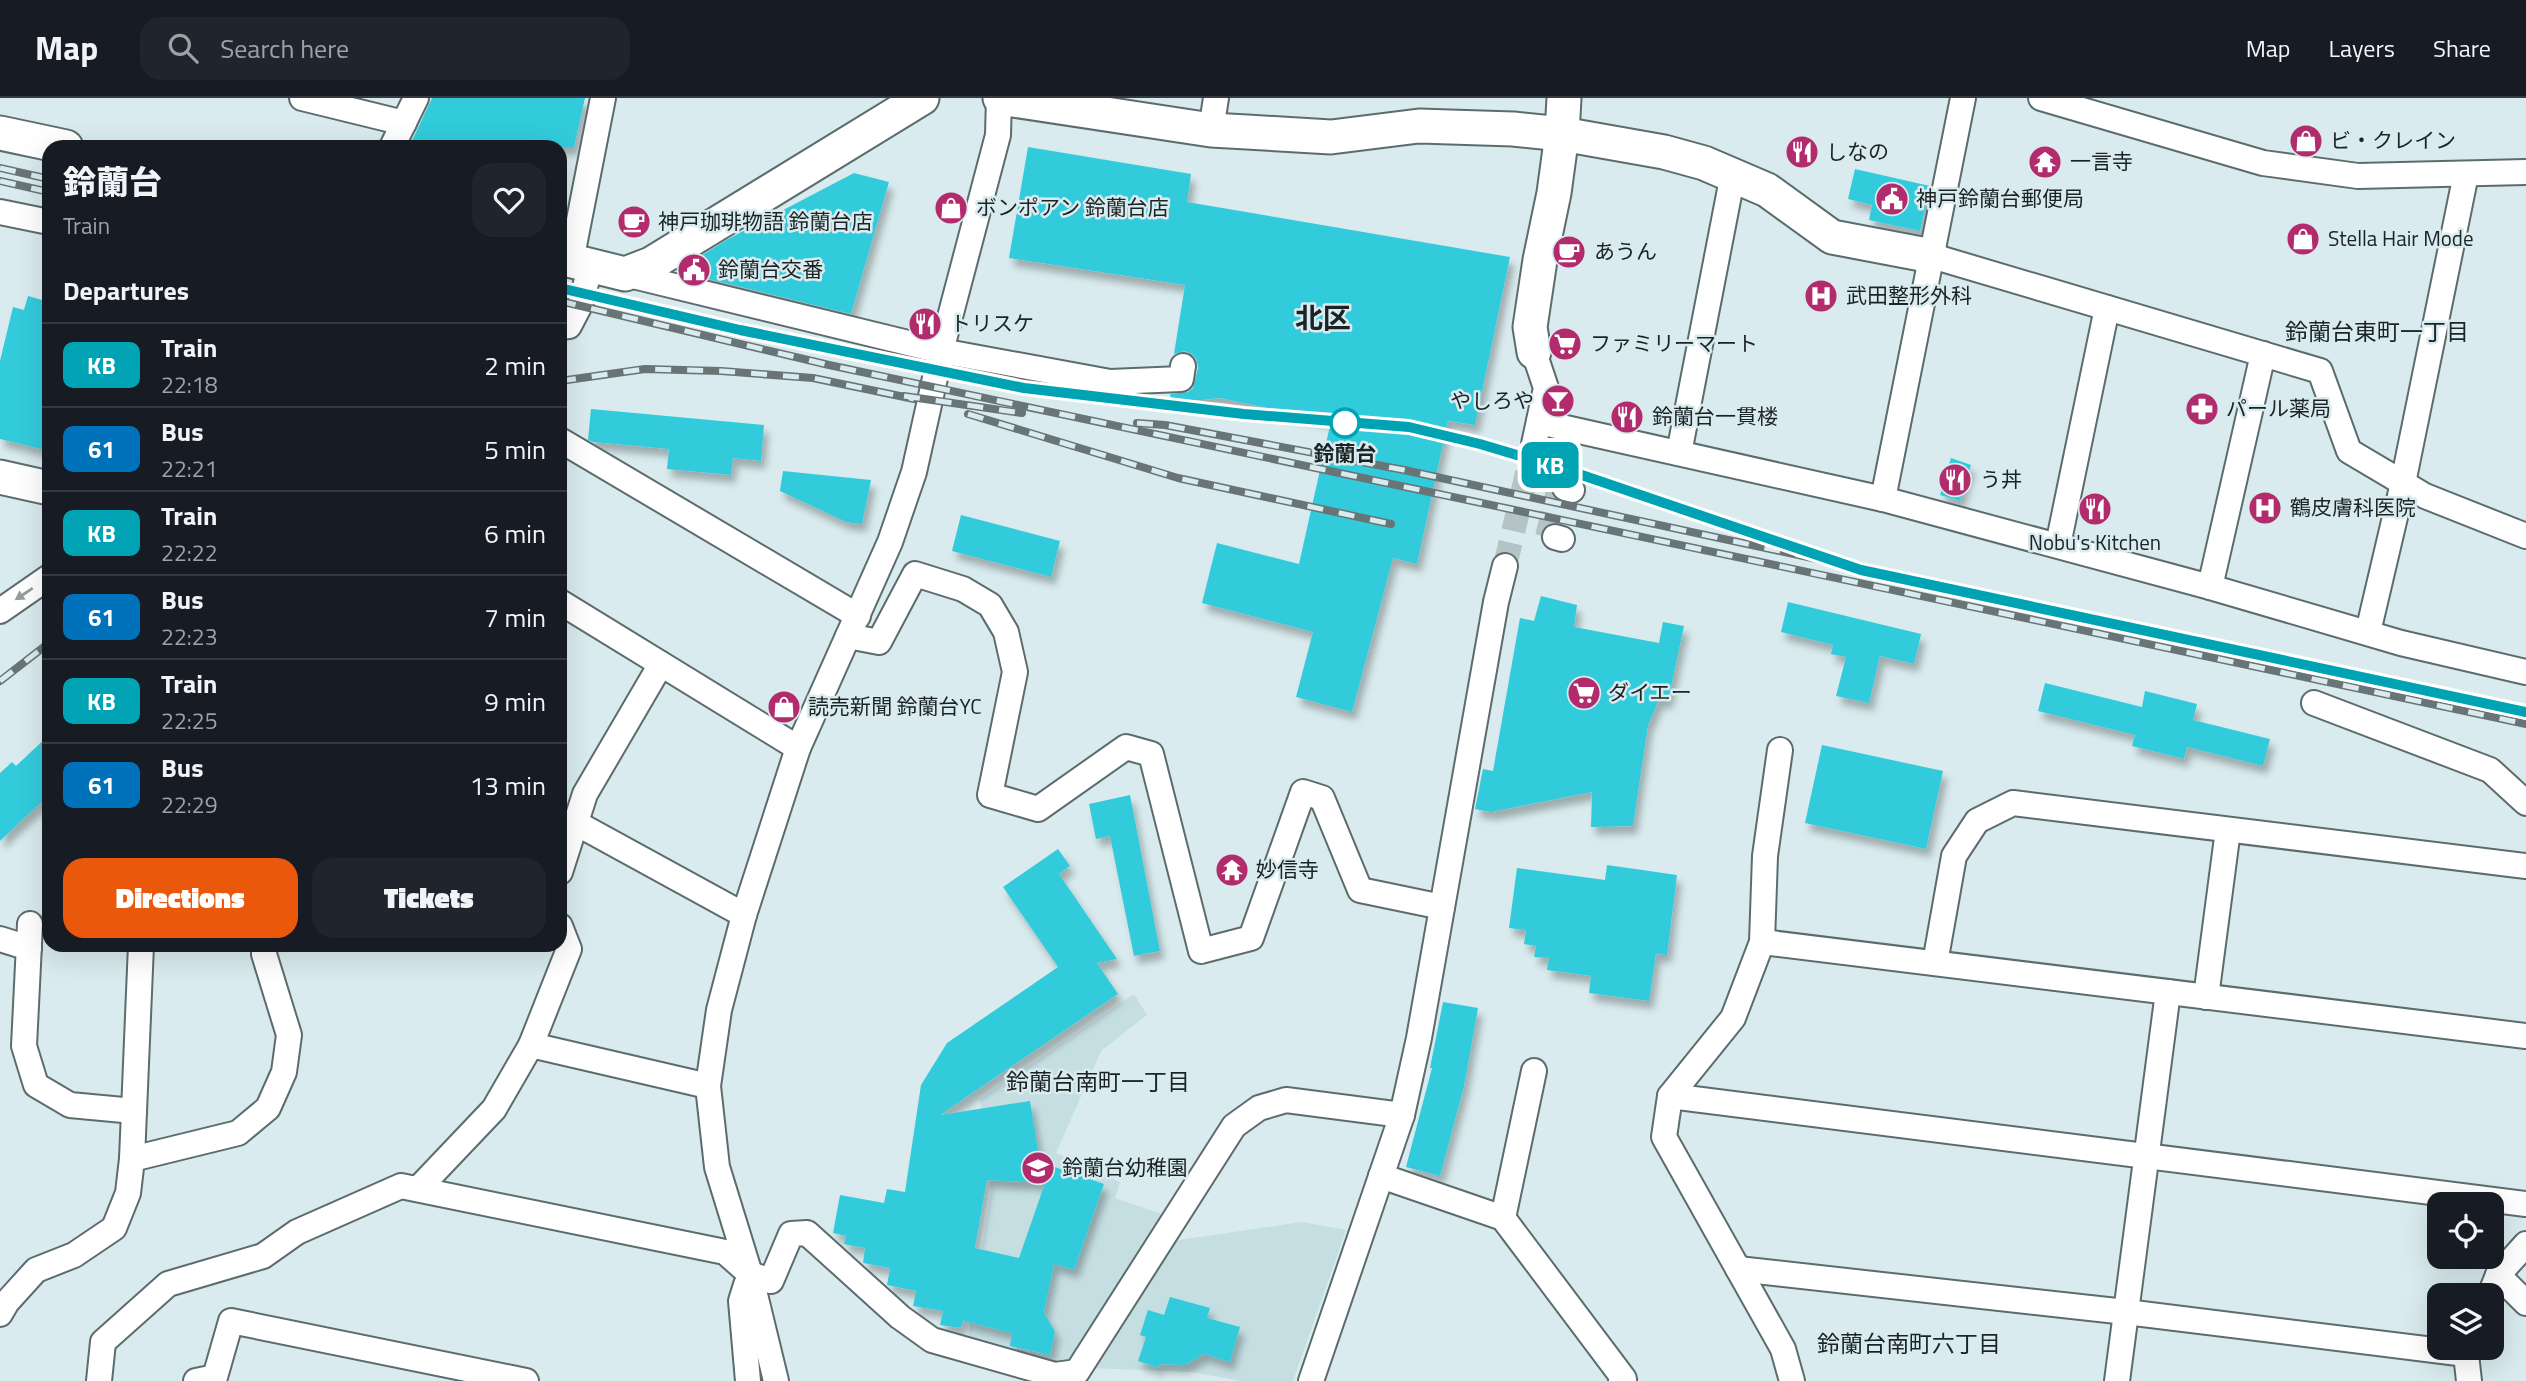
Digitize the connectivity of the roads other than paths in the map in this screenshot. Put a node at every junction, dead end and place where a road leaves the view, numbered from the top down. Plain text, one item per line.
1 (302, 98) edge
2 (416, 98) edge
3 (603, 98) edge
4 (922, 98) edge
5 (999, 98) edge
6 (1564, 98) edge
7 (1963, 98) edge
8 (2040, 98) edge
9 (1213, 114) edge
10 (404, 123) junction
11 (0, 133) edge
12 (1562, 134) junction
13 (396, 140) edge
14 (42, 142) edge
15 (2526, 172) edge
16 (1733, 174) junction
17 (2466, 174) junction
18 (0, 214) edge
19 (42, 221) edge
20 (1932, 256) junction
21 (574, 261) edge
22 (625, 274) junction
23 (2107, 308) junction
24 (567, 326) edge
25 (941, 351) junction
26 (1534, 352) joint
27 (2263, 354) junction
28 (1178, 379) dead end
29 (567, 444) edge
30 (1679, 453) junction
31 (0, 477) edge
32 (2403, 483) junction
33 (42, 486) edge
34 (1884, 499) junction
35 (2526, 536) edge
36 (2058, 545) junction
37 (1505, 565) tunnel mouth
38 (42, 582) edge
39 (2210, 587) junction
40 (567, 606) edge
41 (0, 611) edge
42 (853, 626) junction
43 (2368, 632) junction
44 (661, 664) junction
45 (2526, 672) edge
46 (2314, 703) dead end
47 (798, 748) junction
48 (1780, 750) dead end
49 (2526, 803) edge
50 (576, 823) junction
51 (2228, 830) junction
52 (567, 851) edge
53 (2526, 866) edge
54 (1442, 907) junction
55 (744, 915) junction
56 (0, 939) edge
57 (1762, 942) junction
58 (567, 944) edge
59 (141, 952) edge
60 (264, 952) edge
61 (1935, 962) junction
62 (2168, 992) junction
63 (2206, 997) junction
64 (2526, 1035) edge
65 (531, 1045) junction
66 (1534, 1071) dead end
67 (708, 1086) junction
68 (1670, 1096) junction
69 (134, 1111) junction
70 (1402, 1115) junction
71 (2147, 1154) junction
72 (132, 1159) junction
73 (1381, 1176) junction
74 (418, 1189) junction
75 (2526, 1204) edge
76 (1503, 1218) junction
77 (2526, 1244) edge
78 (1738, 1269) junction
79 (750, 1274) junction
80 (2496, 1283) edge
81 (2504, 1291) edge
82 (2526, 1303) edge
83 (2126, 1312) junction
84 (0, 1314) edge
85 (2427, 1346) edge
86 (2468, 1360) edge
87 (466, 1375) edge
88 (99, 1381) edge
89 (195, 1381) edge
90 (526, 1381) edge
91 (748, 1381) edge
92 (776, 1381) edge
93 (1311, 1381) edge
94 (1621, 1381) edge
95 (1792, 1381) edge
96 (2117, 1381) edge
97 (2469, 1381) edge

1 - 10 street
2 - 10 street
3 - 21 street
4 - 22 street
5 - 9 street
5 - 25 street
6 - 12 street
7 - 20 street
8 - 17 street
9 - 12 street
10 - 13 street
11 - 14 street
12 - 16 street
12 - 26 street
15 - 17 street
16 - 20 street
16 - 30 street
17 - 32 street
18 - 19 street
20 - 23 street
20 - 34 street
21 - 22 street
21 - 24 street
22 - 25 street
23 - 27 street
23 - 36 street
25 - 28 street
25 - 42 street
26 - 30 street
27 - 32 street
27 - 39 street
29 - 42 street
30 - 34 street
31 - 33 street
32 - 35 street
32 - 43 street
34 - 36 street
36 - 39 street
37 - 54 street
38 -> 41 street
39 - 43 street
40 - 44 street
42 - 47 street
42 - 54 street
43 - 45 street
44 - 47 street
44 - 50 street
46 - 49 street
47 - 55 street
48 - 57 street
50 - 52 street
50 - 55 street
51 - 53 street
51 - 61 street
51 - 63 street
54 - 70 street
55 - 67 street
56 - 69 street
57 - 61 street
57 - 68 street
58 - 65 street
59 - 69 street
60 - 72 street
61 - 62 street
62 - 63 street
62 - 71 street
63 - 64 street
65 - 67 street
65 - 74 street
66 - 76 street
67 - 79 street
68 - 71 street
68 - 78 street
69 - 72 street
70 - 73 street
70 - 79 street
71 - 75 street
71 - 83 street
72 - 84 street
73 - 76 street
73 - 93 street
74 - 79 street
74 - 88 street
76 - 94 street
77 - 80 street
78 - 83 street
78 - 95 street
79 - 91 street
79 - 92 street
81 - 82 street
83 - 85 street
83 - 96 street
86 - 97 street
87 - 89 street
87 - 90 street

